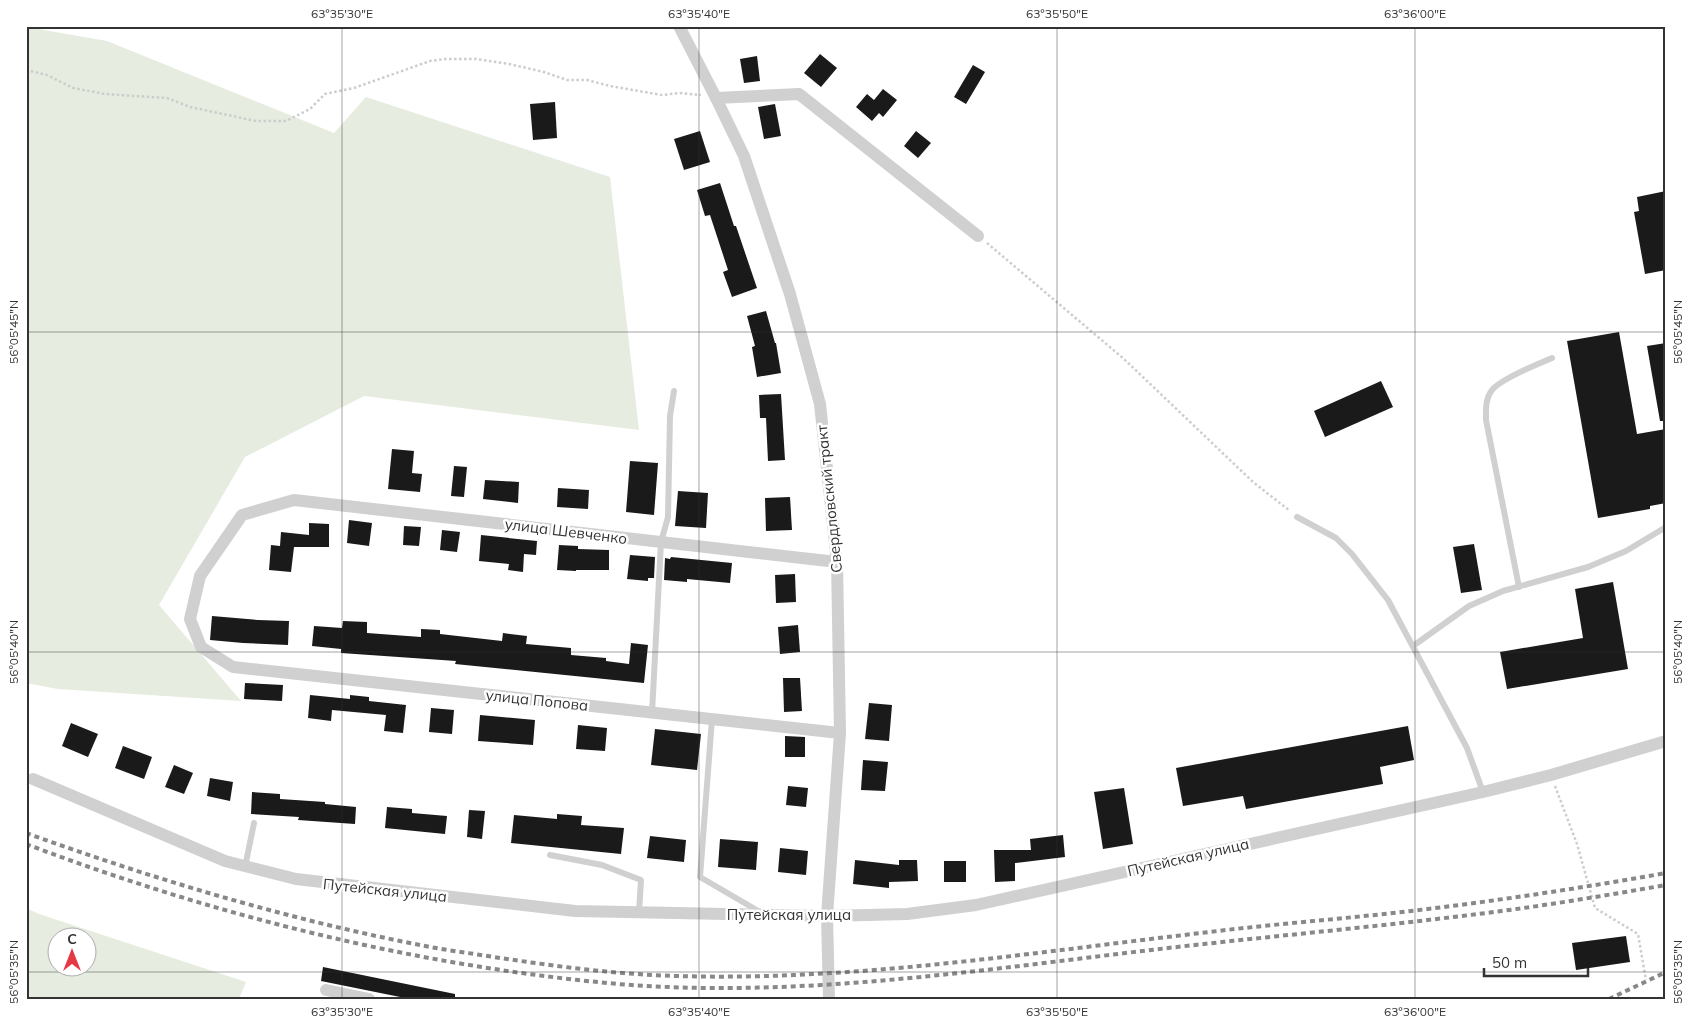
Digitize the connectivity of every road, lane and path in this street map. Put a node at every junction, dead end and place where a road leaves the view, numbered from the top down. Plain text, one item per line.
1 (679, 26) edge
2 (26, 70) edge
3 (716, 98) junction
4 (978, 236) joint
5 (1552, 358) dead end
6 (674, 391) dead end
7 (1297, 517) joint
8 (1666, 527) edge
9 (661, 542) junction
10 (837, 562) junction
11 (1519, 587) junction
12 (1413, 646) junction
13 (233, 667) joint
14 (652, 713) junction
15 (712, 719) junction
16 (840, 733) junction
17 (1666, 741) edge
18 (1551, 775) junction
19 (33, 779) dead end
20 (1483, 792) junction
21 (254, 822) dead end
22 (550, 855) dead end
23 (245, 866) junction
24 (639, 912) junction
25 (765, 915) junction
26 (827, 916) junction
27 (1646, 980) dead end
28 (326, 990) dead end
29 (369, 999) edge
30 (829, 999) edge

1 - 3 street, Свердловский тракт
2 - 3 path
3 - 4 street
3 - 10 street, Свердловский тракт
4 - 7 path
5 - 11 lane
6 - 9 lane
7 - 12 lane
8 - 11 lane
9 - 10 street, улица Шевченко
9 - 13 street, улица Шевченко
9 - 14 lane
10 - 16 street, Свердловский тракт
11 - 12 lane
12 - 20 lane
13 - 14 street, улица Попова
14 - 15 street, улица Попова
15 - 16 street, улица Попова
15 - 25 lane
16 - 26 street, Свердловский тракт
17 - 18 street, Путейская улица
18 - 20 street, Путейская улица
18 - 27 path
19 - 23 street, Путейская улица
20 - 26 street, Путейская улица
21 - 23 lane
22 - 24 lane
23 - 24 street, Путейская улица
24 - 25 street, Путейская улица
25 - 26 street, Путейская улица
26 - 30 street, Свердловский тракт
28 - 29 street

